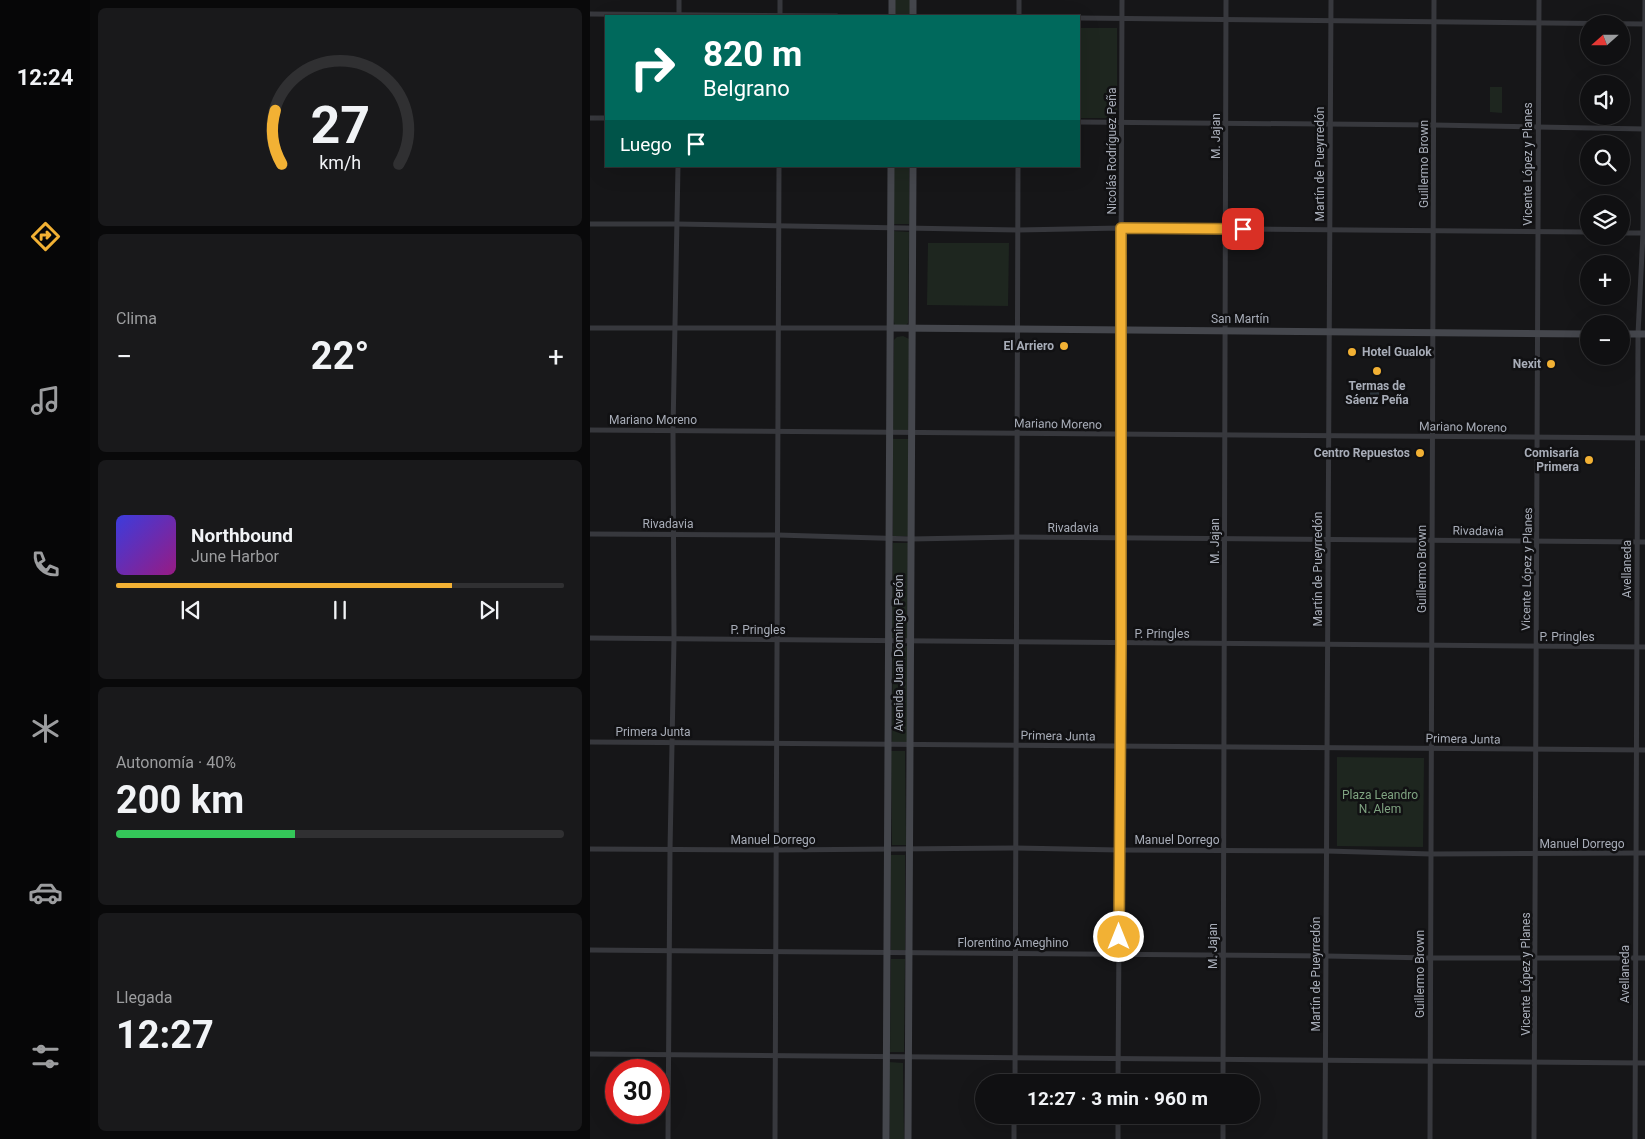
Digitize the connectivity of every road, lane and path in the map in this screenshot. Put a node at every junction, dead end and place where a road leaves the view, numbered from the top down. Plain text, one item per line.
1 (679, 0) edge
2 (780, 0) edge
3 (892, 0) edge
4 (913, 0) edge
5 (1019, 0) edge
6 (1122, 0) edge
7 (1226, 0) edge
8 (1331, 0) edge
9 (1434, 0) edge
10 (1539, 0) edge
11 (1645, 0) edge
12 (590, 14) edge
13 (634, 15) edge
14 (679, 15) edge
15 (780, 15) edge
16 (892, 15) edge
17 (913, 15) edge
18 (1018, 15) edge
19 (1080, 18) edge
20 (1122, 19) junction
21 (1226, 19) junction
22 (1331, 20) junction
23 (1434, 21) junction
24 (1539, 23) junction
25 (1645, 24) edge
26 (590, 118) edge
27 (605, 118) edge
28 (1080, 122) edge
29 (1122, 122) junction
30 (1226, 123) junction
31 (1330, 124) junction
32 (1434, 125) junction
33 (1538, 127) junction
34 (1644, 129) edge
35 (678, 167) edge
36 (779, 167) edge
37 (891, 167) edge
38 (913, 167) edge
39 (1018, 167) edge
40 (590, 224) edge
41 (677, 224) junction
42 (779, 226) junction
43 (891, 227) junction
44 (913, 228) junction
45 (1121, 228) junction
46 (1226, 229) junction
47 (1330, 229) junction
48 (1018, 230) junction
49 (1433, 230) junction
50 (1537, 231) junction
51 (1580, 232) edge
52 (1630, 233) edge
53 (1644, 233) edge
54 (590, 328) edge
55 (675, 328) junction
56 (890, 328) junction
57 (912, 328) junction
58 (779, 329) junction
59 (1017, 329) junction
60 (1121, 330) junction
61 (1225, 330) junction
62 (1329, 331) junction
63 (1433, 332) junction
64 (1538, 334) junction
65 (1580, 334) edge
66 (1642, 334) edge
67 (590, 430) edge
68 (673, 430) junction
69 (778, 431) junction
70 (890, 432) junction
71 (911, 432) junction
72 (1017, 433) junction
73 (1122, 434) junction
74 (1225, 435) junction
75 (1329, 436) junction
76 (1432, 436) junction
77 (1538, 438) junction
78 (1638, 438) junction
79 (1645, 438) edge
80 (590, 534) edge
81 (674, 534) junction
82 (778, 535) junction
83 (1017, 537) junction
84 (890, 538) junction
85 (1120, 538) junction
86 (911, 539) junction
87 (1225, 539) junction
88 (1328, 540) junction
89 (1432, 541) junction
90 (1538, 542) junction
91 (1637, 542) junction
92 (1645, 542) edge
93 (590, 638) edge
94 (674, 639) junction
95 (777, 640) junction
96 (889, 641) junction
97 (910, 641) junction
98 (1016, 642) junction
99 (1121, 644) junction
100 (1224, 644) junction
101 (1328, 644) junction
102 (1432, 645) junction
103 (1536, 647) junction
104 (1637, 647) junction
105 (1645, 647) edge
106 (590, 742) edge
107 (672, 742) junction
108 (777, 743) junction
109 (888, 744) junction
110 (910, 744) junction
111 (1016, 745) junction
112 (1120, 747) junction
113 (1224, 747) junction
114 (1327, 748) junction
115 (1431, 748) junction
116 (1537, 750) junction
117 (1636, 750) junction
118 (1645, 750) edge
119 (1015, 848) junction
120 (590, 849) edge
121 (670, 850) junction
122 (776, 850) junction
123 (888, 850) junction
124 (910, 850) junction
125 (1119, 850) junction
126 (1224, 850) junction
127 (1327, 851) junction
128 (1636, 853) junction
129 (1645, 853) edge
130 (1431, 854) junction
131 (1536, 854) junction
132 (590, 950) edge
133 (670, 950) junction
134 (776, 951) junction
135 (888, 952) junction
136 (909, 952) junction
137 (1015, 953) junction
138 (1118, 954) junction
139 (1223, 955) junction
140 (1326, 956) junction
141 (1431, 958) junction
142 (1635, 958) junction
143 (1645, 958) edge
144 (1536, 959) junction
145 (590, 1054) edge
146 (669, 1055) junction
147 (775, 1056) junction
148 (887, 1057) junction
149 (908, 1057) junction
150 (1015, 1058) junction
151 (1118, 1059) junction
152 (1223, 1059) junction
153 (1326, 1060) junction
154 (1430, 1061) junction
155 (1535, 1062) junction
156 (1635, 1063) junction
157 (1645, 1063) edge
158 (1014, 1074) edge
159 (1118, 1074) edge
160 (1223, 1074) edge
161 (1014, 1124) edge
162 (1118, 1124) edge
163 (1223, 1124) edge
164 (668, 1139) edge
165 (775, 1139) edge
166 (886, 1139) edge
167 (908, 1139) edge
168 (1014, 1139) edge
169 (1118, 1139) edge
170 (1223, 1139) edge
171 (1325, 1139) edge
172 (1430, 1139) edge
173 (1534, 1139) edge
174 (1635, 1139) edge

1 - 14 street
2 - 15 street
3 - 16 main road
4 - 17 main road
5 - 18 street
6 - 20 street, Nicolás Rodríguez Peña
7 - 21 street, M. Jajan
8 - 22 street, Martín de Pueyrredón
9 - 23 street, Guillermo Brown
10 - 24 street, Vicente López y Planes
11 - 25 street, Avellaneda
12 - 13 street
19 - 20 street
20 - 21 street
20 - 29 street, Nicolás Rodríguez Peña
21 - 22 street
21 - 30 street, M. Jajan
22 - 23 street
22 - 31 street, Martín de Pueyrredón
23 - 24 street
23 - 32 street, Guillermo Brown
24 - 25 street
24 - 33 street, Vicente López y Planes
25 - 34 street, Avellaneda
26 - 27 street
28 - 29 street
29 - 30 street
29 - 45 street, Nicolás Rodríguez Peña
30 - 31 street
30 - 46 street, M. Jajan
31 - 32 street
31 - 47 street, Martín de Pueyrredón
32 - 33 street
32 - 49 street, Guillermo Brown
33 - 34 street
33 - 50 street, Vicente López y Planes
34 - 53 street, Avellaneda
35 - 41 street
36 - 42 street
37 - 43 main road, Avenida Juan Domingo Perón
38 - 44 main road, Avenida Juan Domingo Perón
39 - 48 street
40 - 41 street
41 - 42 street
41 - 55 street
42 - 43 street
42 - 58 street
43 - 44 street
43 - 56 main road, Avenida Juan Domingo Perón
44 - 48 street
44 - 57 main road, Avenida Juan Domingo Perón
45 - 46 street
45 - 48 street
45 - 60 street, Nicolás Rodríguez Peña
46 - 47 street
46 - 61 street, M. Jajan
47 - 49 street
47 - 62 street, Martín de Pueyrredón
48 - 59 street
49 - 50 street
49 - 63 street, Guillermo Brown
50 - 51 street
50 - 64 street, Vicente López y Planes
52 - 53 street
53 - 66 street, Avellaneda
54 - 55 street
55 - 58 street
55 - 68 street
56 - 57 main road, San Martín
56 - 58 street
56 - 70 main road, Avenida Juan Domingo Perón
57 - 59 main road, San Martín
57 - 71 main road, Avenida Juan Domingo Perón
58 - 69 street
59 - 60 main road, San Martín
59 - 72 street
60 - 61 main road, San Martín
60 - 73 street, Nicolás Rodríguez Peña
61 - 62 main road, San Martín
61 - 74 street, M. Jajan
62 - 63 main road, San Martín
62 - 75 street, Martín de Pueyrredón
63 - 64 main road, San Martín
63 - 76 street, Guillermo Brown
64 - 65 main road, San Martín
64 - 77 street, Vicente López y Planes
66 - 78 street, Avellaneda
67 - 68 street, Mariano Moreno
68 - 69 street, Mariano Moreno
68 - 81 street
69 - 70 street, Mariano Moreno
69 - 82 street
70 - 71 street, Mariano Moreno
70 - 84 main road, Avenida Juan Domingo Perón
71 - 72 street, Mariano Moreno
71 - 86 main road, Avenida Juan Domingo Perón
72 - 73 street, Mariano Moreno
72 - 83 street
73 - 74 street, Mariano Moreno
73 - 85 street, Nicolás Rodríguez Peña
74 - 75 street, Mariano Moreno
74 - 87 street, M. Jajan
75 - 76 street, Mariano Moreno
75 - 88 street, Martín de Pueyrredón
76 - 77 street, Mariano Moreno
76 - 89 street, Guillermo Brown
77 - 78 street, Mariano Moreno
77 - 90 street, Vicente López y Planes
78 - 79 street, Mariano Moreno
78 - 91 street, Avellaneda
80 - 81 street, Rivadavia
81 - 82 street, Rivadavia
81 - 94 street
82 - 84 street, Rivadavia
82 - 95 street
83 - 85 street, Rivadavia
83 - 86 street, Rivadavia
83 - 98 street
84 - 86 street, Rivadavia
84 - 96 main road, Avenida Juan Domingo Perón
85 - 87 street, Rivadavia
85 - 99 street, Nicolás Rodríguez Peña
86 - 97 main road, Avenida Juan Domingo Perón
87 - 88 street, Rivadavia
87 - 100 street, M. Jajan
88 - 89 street, Rivadavia
88 - 101 street, Martín de Pueyrredón
89 - 90 street, Rivadavia
89 - 102 street, Guillermo Brown
90 - 91 street, Rivadavia
90 - 103 street, Vicente López y Planes
91 - 92 street, Rivadavia
91 - 104 street, Avellaneda
93 - 94 street, P. Pringles
94 - 95 street, P. Pringles
94 - 107 street
95 - 96 street, P. Pringles
95 - 108 street
96 - 97 street, P. Pringles
96 - 109 main road, Avenida Juan Domingo Perón
97 - 98 street, P. Pringles
97 - 110 main road, Avenida Juan Domingo Perón
98 - 99 street, P. Pringles
98 - 111 street
99 - 100 street, P. Pringles
99 - 112 street, Nicolás Rodríguez Peña
100 - 101 street, P. Pringles
100 - 113 street, M. Jajan
101 - 102 street, P. Pringles
101 - 114 street, Martín de Pueyrredón
102 - 103 street, P. Pringles
102 - 115 street, Guillermo Brown
103 - 104 street, P. Pringles
103 - 116 street, Vicente López y Planes
104 - 105 street, P. Pringles
104 - 117 street, Avellaneda
106 - 107 street, Primera Junta
107 - 108 street, Primera Junta
107 - 121 street
108 - 109 street, Primera Junta
108 - 122 street
109 - 110 street, Primera Junta
109 - 123 main road, Avenida Juan Domingo Perón
110 - 111 street, Primera Junta
110 - 124 main road, Avenida Juan Domingo Perón
111 - 112 street, Primera Junta
111 - 119 street
112 - 113 street, Primera Junta
112 - 125 street, Nicolás Rodríguez Peña
113 - 114 street, Primera Junta
113 - 126 street, M. Jajan
114 - 115 street, Primera Junta
114 - 127 street, Martín de Pueyrredón
115 - 116 street, Primera Junta
115 - 130 street, Guillermo Brown
116 - 117 street, Primera Junta
116 - 131 street, Vicente López y Planes
117 - 118 street, Primera Junta
117 - 128 street, Avellaneda
119 - 124 street, Manuel Dorrego
119 - 125 street, Manuel Dorrego
119 - 137 street
120 - 121 street, Manuel Dorrego
121 - 122 street, Manuel Dorrego
121 - 133 street
122 - 123 street, Manuel Dorrego
122 - 134 street
123 - 124 street, Manuel Dorrego
123 - 135 main road, Avenida Juan Domingo Perón
124 - 136 main road, Avenida Juan Domingo Perón
125 - 126 street, Manuel Dorrego
125 - 138 street, Nicolás Rodríguez Peña
126 - 127 street, Manuel Dorrego
126 - 139 street, M. Jajan
127 - 130 street, Manuel Dorrego
127 - 140 street, Martín de Pueyrredón
128 - 129 street, Manuel Dorrego
128 - 131 street, Manuel Dorrego
128 - 142 street, Avellaneda
130 - 131 street, Manuel Dorrego
130 - 141 street, Guillermo Brown
131 - 144 street, Vicente López y Planes
132 - 133 street, Florentino Ameghino
133 - 134 street, Florentino Ameghino
133 - 146 street
134 - 135 street, Florentino Ameghino
134 - 147 street
135 - 136 street, Florentino Ameghino
135 - 148 main road, Avenida Juan Domingo Perón
136 - 137 street, Florentino Ameghino
136 - 149 main road, Avenida Juan Domingo Perón
137 - 138 street, Florentino Ameghino
137 - 150 street
138 - 139 street, Florentino Ameghino
138 - 151 street, Nicolás Rodríguez Peña
139 - 140 street, Florentino Ameghino
139 - 152 street, M. Jajan
140 - 141 street, Florentino Ameghino
140 - 153 street, Martín de Pueyrredón
141 - 144 street, Florentino Ameghino
141 - 154 street, Guillermo Brown
142 - 143 street, Florentino Ameghino
142 - 144 street, Florentino Ameghino
142 - 156 street, Avellaneda
144 - 155 street, Vicente López y Planes
145 - 146 street
146 - 147 street
146 - 164 street
147 - 148 street
147 - 165 street
148 - 149 street
148 - 166 main road, Avenida Juan Domingo Perón
149 - 150 street
149 - 167 main road, Avenida Juan Domingo Perón
150 - 151 street
150 - 158 street
151 - 152 street
151 - 159 street, Nicolás Rodríguez Peña
152 - 153 street
152 - 160 street, M. Jajan
153 - 154 street
153 - 171 street, Martín de Pueyrredón
154 - 155 street
154 - 172 street, Guillermo Brown
155 - 156 street
155 - 173 street, Vicente López y Planes
156 - 157 street
156 - 174 street, Avellaneda
161 - 168 street
162 - 169 street
163 - 170 street

